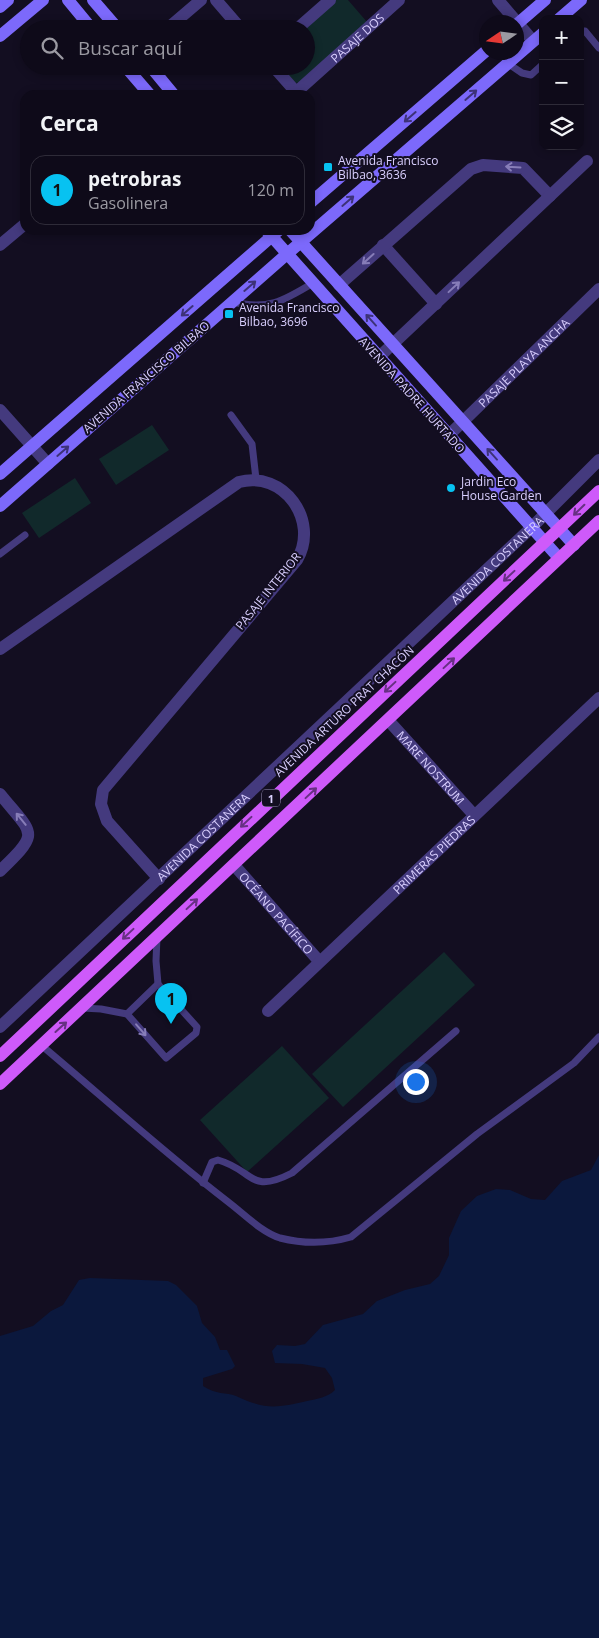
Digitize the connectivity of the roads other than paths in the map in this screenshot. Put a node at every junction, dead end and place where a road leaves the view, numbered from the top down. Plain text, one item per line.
1 (8, 0) edge
2 (43, 0) edge
3 (68, 0) edge
4 (93, 0) edge
5 (201, 0) edge
6 (216, 0) edge
7 (330, 0) edge
8 (399, 0) edge
9 (498, 0) edge
10 (545, 0) edge
11 (581, 0) edge
12 (0, 7) edge
13 (510, 15) edge
14 (564, 15) edge
15 (524, 18) edge
16 (85, 20) edge
17 (110, 20) edge
18 (178, 20) edge
19 (233, 20) edge
20 (307, 20) edge
21 (524, 28) edge
22 (584, 31) edge
23 (0, 36) edge
24 (538, 37) edge
25 (599, 48) edge
26 (479, 56) edge
27 (508, 63) junction
28 (539, 68) edge
29 (133, 75) edge
30 (157, 75) edge
31 (280, 75) edge
32 (146, 90) edge
33 (170, 90) edge
34 (291, 90) edge
35 (298, 90) edge
36 (586, 161) dead end
37 (550, 196) junction
38 (315, 199) edge
39 (20, 228) edge
40 (315, 229) edge
41 (269, 235) edge
42 (274, 235) edge
43 (294, 235) edge
44 (308, 235) edge
45 (300, 242) junction
46 (0, 245) edge
47 (383, 245) junction
48 (287, 254) junction
49 (313, 283) junction
50 (339, 285) junction
51 (599, 290) edge
52 (232, 302) junction
53 (436, 304) junction
54 (392, 344) junction
55 (379, 357) junction
56 (0, 410) edge
57 (231, 415) dead end
58 (463, 422) junction
59 (449, 436) junction
60 (32, 446) junction
61 (599, 460) edge
62 (48, 464) junction
63 (0, 474) edge
64 (256, 479) junction
65 (599, 490) edge
66 (0, 506) edge
67 (546, 513) junction
68 (599, 521) edge
69 (531, 528) junction
70 (560, 528) junction
71 (26, 535) dead end
72 (545, 543) junction
73 (574, 545) junction
74 (0, 554) edge
75 (559, 558) junction
76 (0, 649) edge
77 (599, 698) edge
78 (388, 720) junction
79 (0, 794) edge
80 (474, 815) junction
81 (234, 865) junction
82 (0, 871) edge
83 (159, 879) junction
84 (157, 936) junction
85 (319, 961) junction
86 (158, 984) junction
87 (82, 1008) junction
88 (268, 1011) dead end
89 (127, 1014) junction
90 (0, 1027) edge
91 (456, 1031) dead end
92 (599, 1037) edge
93 (41, 1045) junction
94 (0, 1056) edge
95 (0, 1084) edge
96 (203, 1183) junction

1 - 12 main road
2 - 23 main road
3 - 16 main road
4 - 17 main road
5 - 18 street
6 - 19 street
7 - 20 street
8 - 35 street, PASAJE DOS
9 - 13 street
10 - 15 main road
11 - 14 main road
21 - 24 street
22 - 25 lane
24 - 27 main road, AVENIDA FRANCISCO BILBAO
26 -> 38 main road
27 - 28 lane
40 -> 27 main road, AVENIDA FRANCISCO BILBAO
29 - 32 main road
30 - 33 main road
31 - 34 street
36 - 37 street
37 -> 47 street
53 -> 37 street
39 - 46 street
41 -> 60 main road, AVENIDA FRANCISCO BILBAO
42 - 48 main road, AVENIDA PADRE HURTADO
43 - 45 main road, AVENIDA PADRE HURTADO
45 -> 44 main road, AVENIDA FRANCISCO BILBAO
45 - 48 main road, AVENIDA FRANCISCO BILBAO
45 - 50 main road, AVENIDA PADRE HURTADO
47 -> 50 street
47 - 53 street
48 - 49 main road, AVENIDA PADRE HURTADO
52 -> 48 main road, AVENIDA FRANCISCO BILBAO
49 - 52 lane
49 - 55 main road, AVENIDA PADRE HURTADO
54 -> 50 main road, AVENIDA PADRE HURTADO
51 - 58 street, PASAJE PLAYA ANCHA
62 -> 52 main road, AVENIDA FRANCISCO BILBAO
53 - 54 street
54 - 55 street
54 - 58 main road, AVENIDA PADRE HURTADO
55 - 59 main road, AVENIDA PADRE HURTADO
56 - 60 street
57 - 64 lane
58 - 59 street, PASAJE PLAYA ANCHA
67 -> 58 main road, AVENIDA PADRE HURTADO
59 - 69 main road, AVENIDA PADRE HURTADO
60 - 62 street
60 - 63 main road, AVENIDA FRANCISCO BILBAO
61 - 67 street, AVENIDA COSTANERA
62 - 66 main road, AVENIDA FRANCISCO BILBAO
64 - 76 street
64 - 83 street, PASAJE INTERIOR
65 -> 70 main road, AVENIDA ARTURO PRAT CHACÓN / 1
67 - 69 street, AVENIDA COSTANERA
67 - 70 main road, AVENIDA PADRE HURTADO
68 - 73 main road, 1
69 - 72 main road, AVENIDA PADRE HURTADO
69 - 83 street, AVENIDA COSTANERA
70 - 72 main road, AVENIDA ARTURO PRAT CHACÓN / 1
70 - 73 main road, AVENIDA PADRE HURTADO
71 - 74 lane
72 - 75 main road, AVENIDA PADRE HURTADO
72 -> 94 main road, AVENIDA ARTURO PRAT CHACÓN / 1
73 - 75 main road, 1
78 -> 75 main road, 1
77 - 80 street, PRIMERAS PIEDRAS
78 - 80 street, MARE NOSTRUM
81 -> 78 main road, 1
82 -> 79 street
80 - 85 street, PRIMERAS PIEDRAS
84 -> 81 main road, 1
81 - 85 street, OCÉANO PACÍFICO
83 - 90 street, AVENIDA COSTANERA
84 - 86 lane
84 - 87 main road, 1
85 - 88 street, PRIMERAS PIEDRAS
86 - 89 lane
89 -> 86 lane
87 - 89 lane
93 -> 87 main road, 1
91 - 96 lane
92 - 96 lane
93 - 95 main road, 1
93 - 96 lane

